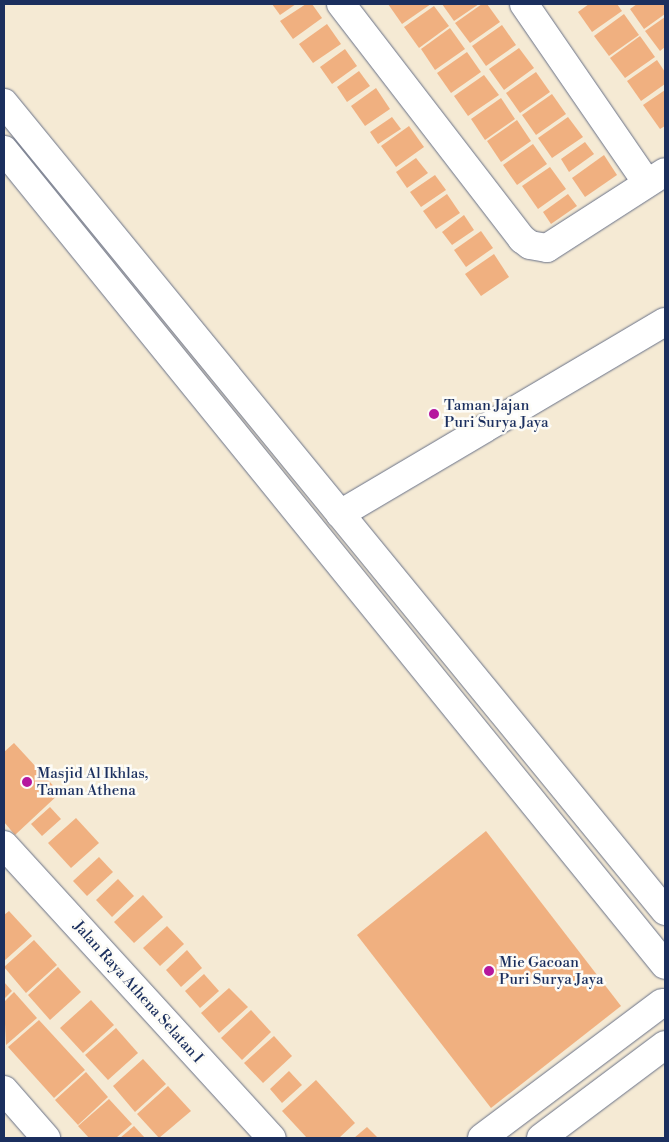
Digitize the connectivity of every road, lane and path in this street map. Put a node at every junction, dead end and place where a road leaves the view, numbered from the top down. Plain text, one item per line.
1 (341, 4) edge
2 (524, 4) edge
3 (4, 103) edge
4 (4, 150) edge
5 (656, 177) edge
6 (665, 322) edge
7 (340, 514) junction
8 (4, 845) edge
9 (665, 911) edge
10 (665, 967) edge
11 (663, 1007) edge
12 (665, 1045) edge
13 (4, 1090) edge
14 (46, 1138) edge
15 (272, 1138) edge
16 (482, 1138) edge
17 (541, 1138) edge

1 - 5 street
2 - 5 street
3 - 7 street
4 - 10 street
6 - 7 street
7 - 9 street
8 - 15 street, Jalan Raya Athena Selatan I
10 - 11 street
11 - 16 street
12 - 17 street
13 - 14 street

